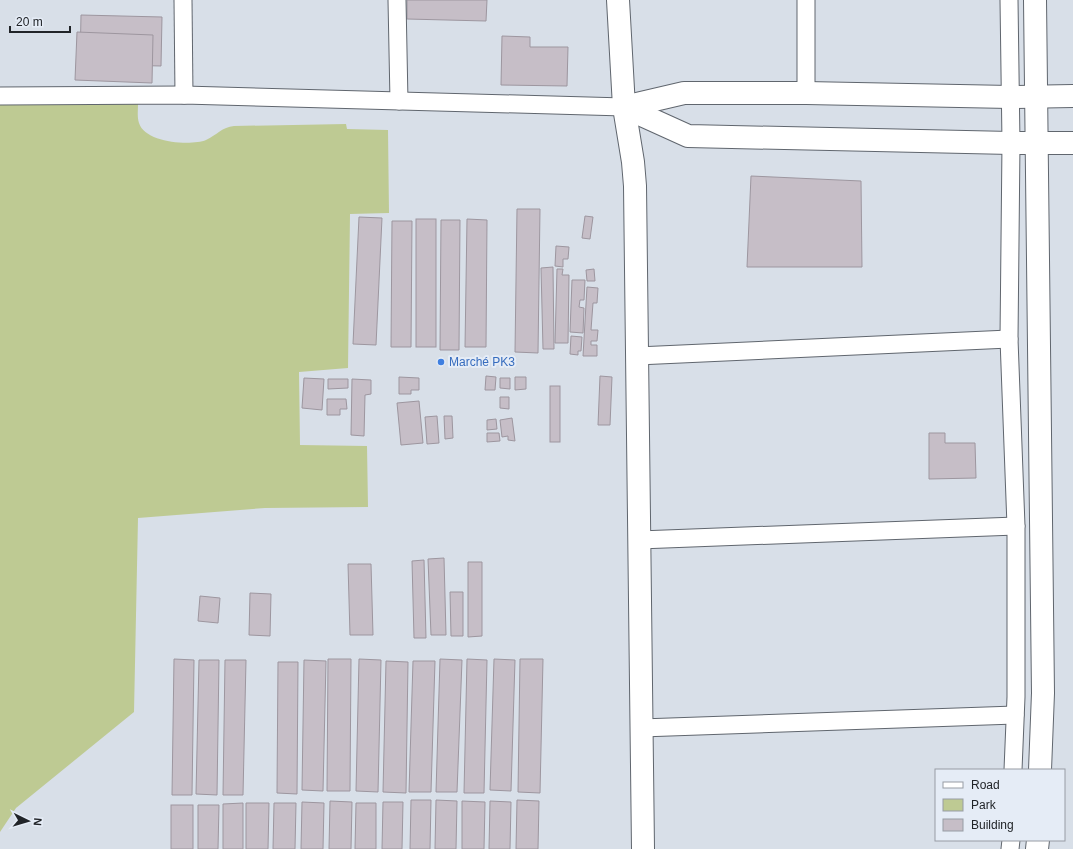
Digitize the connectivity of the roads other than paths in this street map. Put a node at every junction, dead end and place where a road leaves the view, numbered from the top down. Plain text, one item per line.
1 (183, 0) edge
2 (397, 0) edge
3 (618, 0) edge
4 (806, 0) edge
5 (1009, 0) edge
6 (1035, 0) edge
7 (806, 93) junction
8 (184, 95) junction
9 (0, 96) edge
10 (1036, 96) junction
11 (1073, 96) edge
12 (1010, 97) junction
13 (399, 102) junction
14 (624, 107) junction
15 (1011, 143) junction
16 (1037, 143) junction
17 (1073, 143) edge
18 (1009, 339) junction
19 (637, 356) junction
20 (1016, 526) junction
21 (639, 540) junction
22 (1015, 715) junction
23 (641, 728) junction
24 (1013, 769) edge
25 (1040, 769) edge
26 (643, 849) edge

1 - 8 street
2 - 13 street
3 - 14 street
4 - 7 street
5 - 12 street
6 - 10 street
7 - 12 street
7 - 14 street
8 - 9 street
8 - 13 street
10 - 11 street
10 - 12 street
10 - 16 street
12 - 15 street
13 - 14 street
14 - 15 street
14 - 19 street
15 - 16 street
15 - 18 street
16 - 17 street
16 - 25 street
18 - 19 street
18 - 20 street
19 - 21 street
20 - 21 street
20 - 22 street
21 - 23 street
22 - 23 street
22 - 24 street
23 - 26 street

